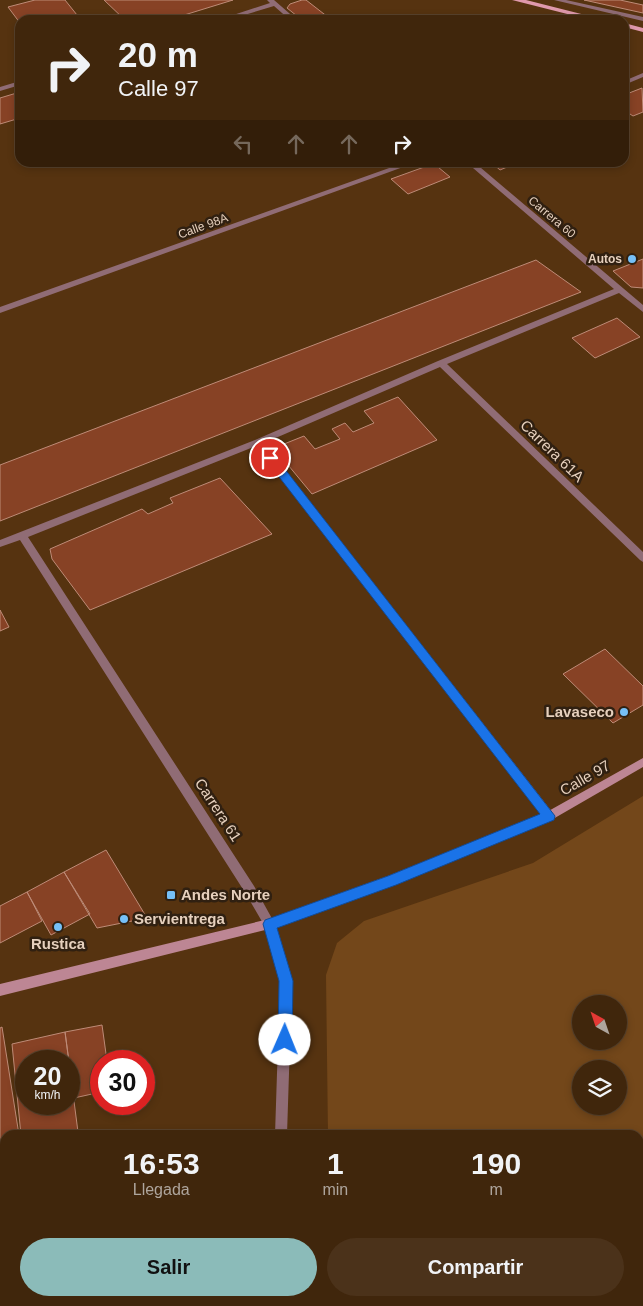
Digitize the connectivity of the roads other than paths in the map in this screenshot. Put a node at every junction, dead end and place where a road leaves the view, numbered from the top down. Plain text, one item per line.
1 (516, 0) edge
2 (558, 0) edge
3 (272, 2) edge
4 (235, 15) edge
5 (288, 15) edge
6 (579, 15) edge
7 (625, 15) edge
8 (629, 16) edge
9 (643, 19) edge
10 (629, 27) edge
11 (643, 30) edge
12 (643, 75) edge
13 (629, 81) edge
14 (15, 85) edge
15 (0, 90) edge
16 (400, 167) edge
17 (475, 167) edge
18 (620, 289) junction
19 (643, 309) edge
20 (0, 310) edge
21 (441, 362) junction
22 (258, 442) junction
23 (22, 535) junction
24 (0, 544) edge
25 (643, 558) edge
26 (643, 762) edge
27 (549, 816) junction
28 (269, 924) junction
29 (0, 990) edge
30 (282, 1130) edge
31 (391, 1306) edge
32 (412, 1306) edge

1 - 6 main road
2 - 7 street
3 - 4 street
3 - 5 street
8 - 9 street
10 - 11 main road
12 - 13 street
14 - 15 street
16 - 20 street, Calle 98A
17 - 18 street, Carrera 60
18 - 19 street, Carrera 60
18 - 21 street
21 - 22 street
21 - 25 street, Carrera 61A
22 - 23 street
22 - 27 street
23 - 24 street
23 - 28 street, Carrera 61
26 - 27 street, Calle 97
27 - 28 street, Calle 97
28 - 29 street, Calle 97
28 - 30 street, Carrera 61
31 - 32 street

